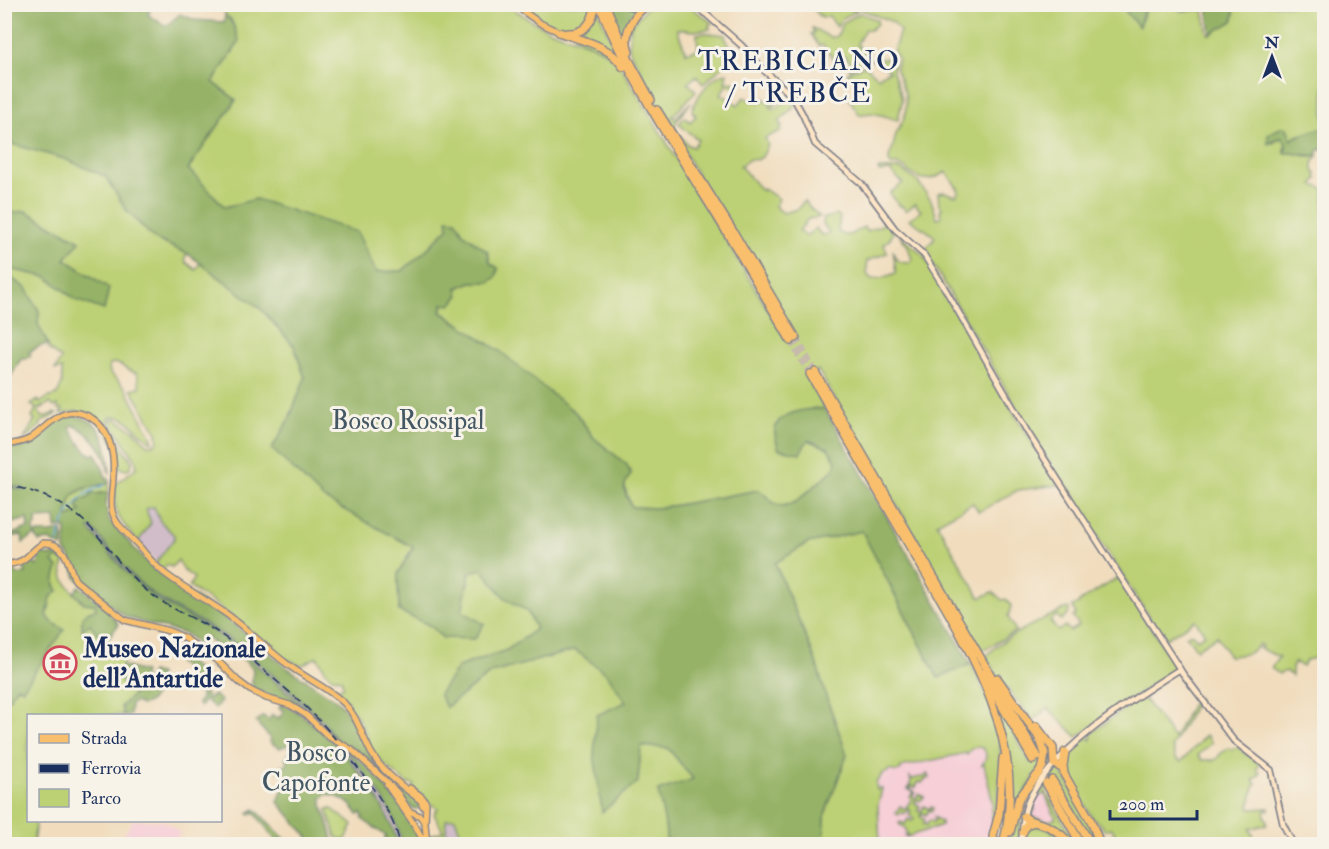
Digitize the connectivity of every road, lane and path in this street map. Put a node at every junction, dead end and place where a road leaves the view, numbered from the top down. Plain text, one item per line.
1 (513, 4) edge
2 (595, 4) edge
3 (599, 4) edge
4 (605, 4) edge
5 (625, 4) edge
6 (646, 4) edge
7 (691, 4) edge
8 (559, 32) junction
9 (658, 122) junction
10 (671, 134) junction
11 (812, 373) tunnel mouth
12 (4, 445) edge
13 (4, 565) edge
14 (957, 624) junction
15 (1175, 661) junction
16 (1181, 671) junction
17 (1169, 676) junction
18 (1018, 707) junction
19 (1002, 737) junction
20 (1053, 748) junction
21 (1067, 751) junction
22 (1054, 764) junction
23 (1063, 769) junction
24 (381, 777) junction
25 (404, 802) junction
26 (424, 808) junction
27 (406, 813) junction
28 (417, 815) junction
29 (1024, 816) junction
30 (1034, 822) junction
31 (425, 823) junction
32 (416, 827) junction
33 (1023, 832) junction
34 (994, 840) dead end
35 (426, 844) edge
36 (1003, 844) edge
37 (1008, 844) edge
38 (1021, 844) edge
39 (1071, 844) edge
40 (1081, 844) edge
41 (1091, 844) edge
42 (1100, 844) edge
43 (1293, 844) edge

1 - 8 main road
2 - 8 highway
3 - 9 highway
4 - 10 highway
5 - 6 highway
6 - 10 highway
7 - 15 main road
8 - 9 highway
9 - 10 highway
11 - 14 highway
12 - 26 main road
13 - 24 main road
14 - 14 highway
14 - 18 highway
14 - 19 highway
15 - 16 main road
15 - 17 main road
16 - 17 main road
16 - 43 main road
17 - 21 main road
18 - 20 highway
18 - 37 highway
19 - 34 highway
19 - 36 highway
20 - 21 highway
20 - 22 highway
21 - 22 main road
21 - 23 highway
22 - 23 highway
22 - 29 main road
23 - 42 highway
24 - 25 main road
24 - 27 main road
25 - 26 main road
25 - 28 main road
26 - 28 main road
26 - 31 main road
27 - 28 main road
27 - 32 main road
28 - 31 main road
28 - 32 main road
29 - 30 highway
29 - 33 main road
30 - 33 highway
30 - 39 highway
31 - 35 main road
32 - 35 main road
33 - 38 main road
40 - 41 highway

